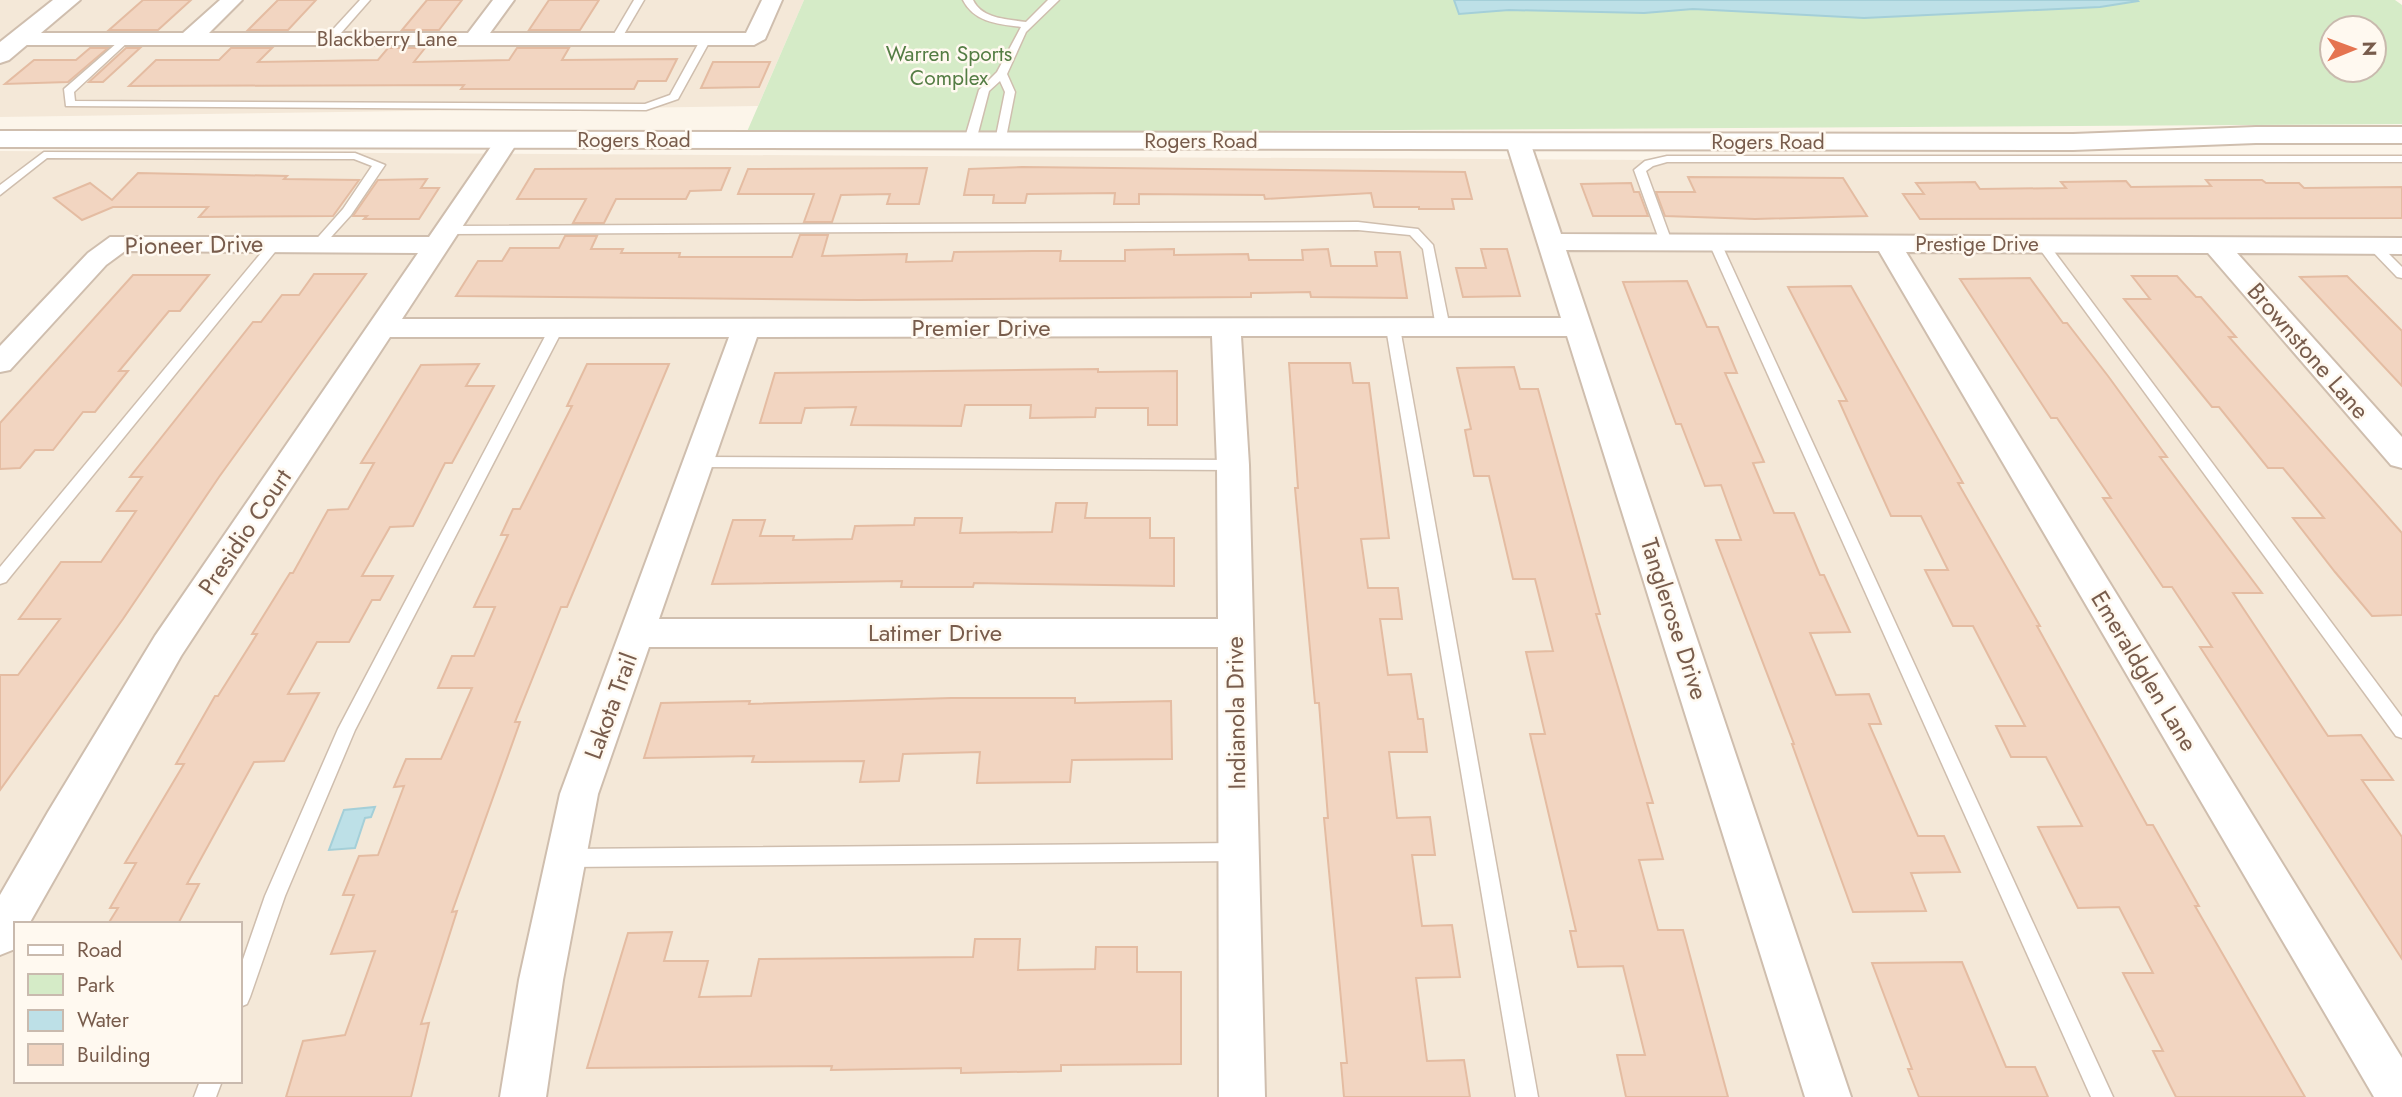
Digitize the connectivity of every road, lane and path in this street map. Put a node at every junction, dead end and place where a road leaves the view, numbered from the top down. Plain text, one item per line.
1 (68, 0) edge
2 (232, 0) edge
3 (365, 0) edge
4 (504, 0) edge
5 (639, 0) edge
6 (772, 0) edge
7 (968, 0) edge
8 (1054, 0) edge
9 (1028, 25) junction
10 (19, 39) junction
11 (124, 39) junction
12 (189, 39) junction
13 (330, 39) junction
14 (474, 39) junction
15 (616, 39) junction
16 (706, 39) junction
17 (0, 55) edge
18 (1002, 74) junction
19 (2402, 135) edge
20 (0, 139) edge
21 (507, 140) junction
22 (970, 141) junction
23 (1001, 141) junction
24 (1518, 142) junction
25 (2402, 159) edge
26 (0, 191) edge
27 (442, 237) junction
28 (1552, 242) junction
29 (1666, 242) junction
30 (1715, 243) junction
31 (275, 244) junction
32 (318, 244) junction
33 (1888, 244) junction
34 (2043, 244) junction
35 (2215, 245) junction
36 (2373, 245) junction
37 (2402, 246) edge
38 (2402, 274) edge
39 (557, 327) junction
40 (1580, 327) junction
41 (382, 328) junction
42 (747, 328) junction
43 (1226, 328) junction
44 (1393, 328) junction
45 (1443, 328) junction
46 (0, 363) edge
47 (2402, 457) edge
48 (698, 462) junction
49 (1233, 465) junction
50 (0, 578) edge
51 (637, 632) junction
52 (1234, 633) junction
53 (2402, 730) edge
54 (1239, 852) junction
55 (567, 858) junction
56 (0, 935) edge
57 (242, 991) edge
58 (523, 1097) edge
59 (1242, 1097) edge
60 (1527, 1097) edge
61 (1828, 1097) edge
62 (2102, 1097) edge
63 (2400, 1097) edge

1 - 10 street
2 - 12 street
3 - 13 lane
4 - 14 street
5 - 15 lane
6 - 16 street, Blackberry Lane
7 - 9 lane
8 - 9 lane
9 - 18 lane
10 - 11 street, Blackberry Lane
10 - 17 street
11 - 12 street, Blackberry Lane
11 - 16 lane
12 - 13 street, Blackberry Lane
13 - 14 street, Blackberry Lane
14 - 15 street, Blackberry Lane
15 - 16 street, Blackberry Lane
18 - 22 lane
18 - 23 lane
19 - 24 street, Rogers Road
20 - 21 street, Rogers Road
21 - 22 street, Rogers Road
21 - 27 street, Presidio Court
22 - 23 street, Rogers Road
23 - 24 street, Rogers Road
24 - 28 street, Tanglerose Drive
25 - 29 lane
26 - 32 lane
27 - 32 street, Pioneer Drive
27 - 41 street, Presidio Court
27 - 45 lane
28 - 29 street, Prestige Drive
28 - 40 street, Tanglerose Drive
29 - 30 street, Prestige Drive
30 - 33 street, Prestige Drive
30 - 62 lane
31 - 32 street, Pioneer Drive
31 - 46 street, Pioneer Drive
31 - 50 lane
33 - 34 street, Prestige Drive
33 - 63 street, Emeraldglen Lane
34 - 35 street, Prestige Drive
34 - 53 lane
35 - 36 street, Prestige Drive
35 - 47 street, Brownstone Lane
36 - 37 street, Prestige Drive
36 - 38 lane
39 - 41 street, Premier Drive
39 - 42 street, Premier Drive
39 - 57 lane
40 - 45 street, Premier Drive
40 - 61 street, Tanglerose Drive
41 - 56 street, Presidio Court
42 - 43 street, Premier Drive
42 - 48 street, Lakota Trail
43 - 44 street, Premier Drive
43 - 49 street, Indianola Drive
44 - 45 street, Premier Drive
44 - 60 lane
48 - 49 lane
48 - 51 street, Lakota Trail
49 - 52 street, Indianola Drive
51 - 52 street, Latimer Drive
51 - 55 street, Lakota Trail
52 - 54 street, Indianola Drive
54 - 55 lane
54 - 59 street, Indianola Drive
55 - 58 street, Lakota Trail

